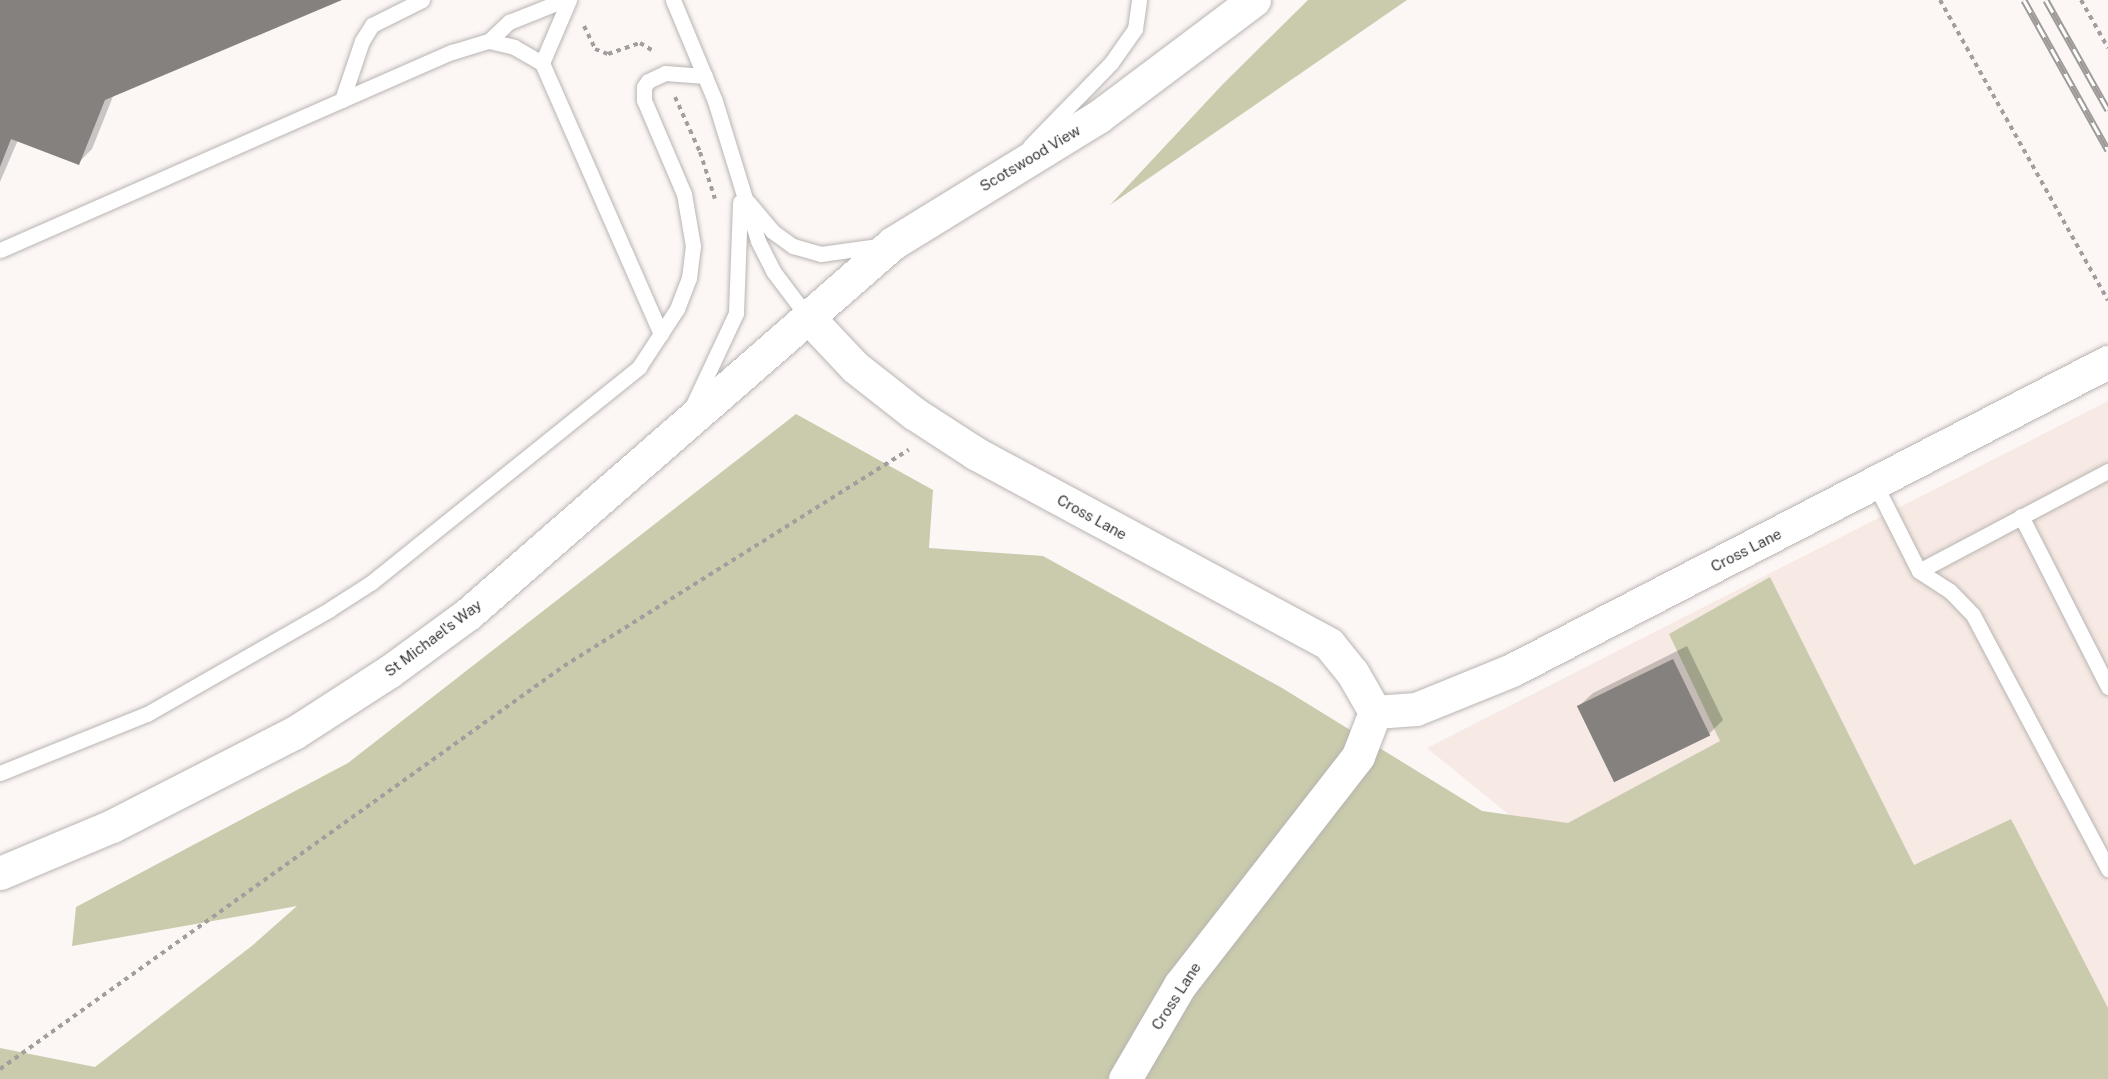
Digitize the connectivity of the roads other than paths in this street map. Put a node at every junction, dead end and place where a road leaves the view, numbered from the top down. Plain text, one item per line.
1 (422, 0) edge
2 (566, 0) edge
3 (673, 0) edge
4 (1139, 0) edge
5 (1254, 0) edge
6 (489, 41) junction
7 (542, 63) junction
8 (705, 76) junction
9 (342, 100) junction
10 (1006, 172) junction
11 (741, 193) junction
12 (893, 243) junction
13 (0, 250) edge
14 (807, 316) junction
15 (661, 334) junction
16 (2108, 362) edge
17 (683, 427) junction
18 (2108, 471) edge
19 (1875, 484) junction
20 (2020, 516) junction
21 (1919, 571) junction
22 (2108, 687) edge
23 (1375, 712) junction
24 (0, 773) edge
25 (2108, 869) edge
26 (0, 873) edge
27 (1125, 1079) edge

1 - 9 lane
2 - 6 lane
2 - 7 lane
3 - 8 lane
4 - 10 lane
5 - 10 street, Scotswood View
6 - 7 lane
6 - 9 lane
7 - 15 lane
8 - 11 lane
8 - 15 lane
9 - 13 lane
10 - 12 street, Scotswood View
11 - 12 lane
11 - 14 lane
11 - 17 lane
12 - 14 street, Scotswood View
14 - 17 street, St Michael's Way
14 - 23 street, Cross Lane
15 - 24 lane
16 - 19 street, Cross Lane
17 - 26 street, St Michael's Way
18 - 20 lane
19 - 21 lane
19 - 23 street, Cross Lane
20 - 21 lane
20 - 22 lane
21 - 25 lane
23 - 27 street, Cross Lane

